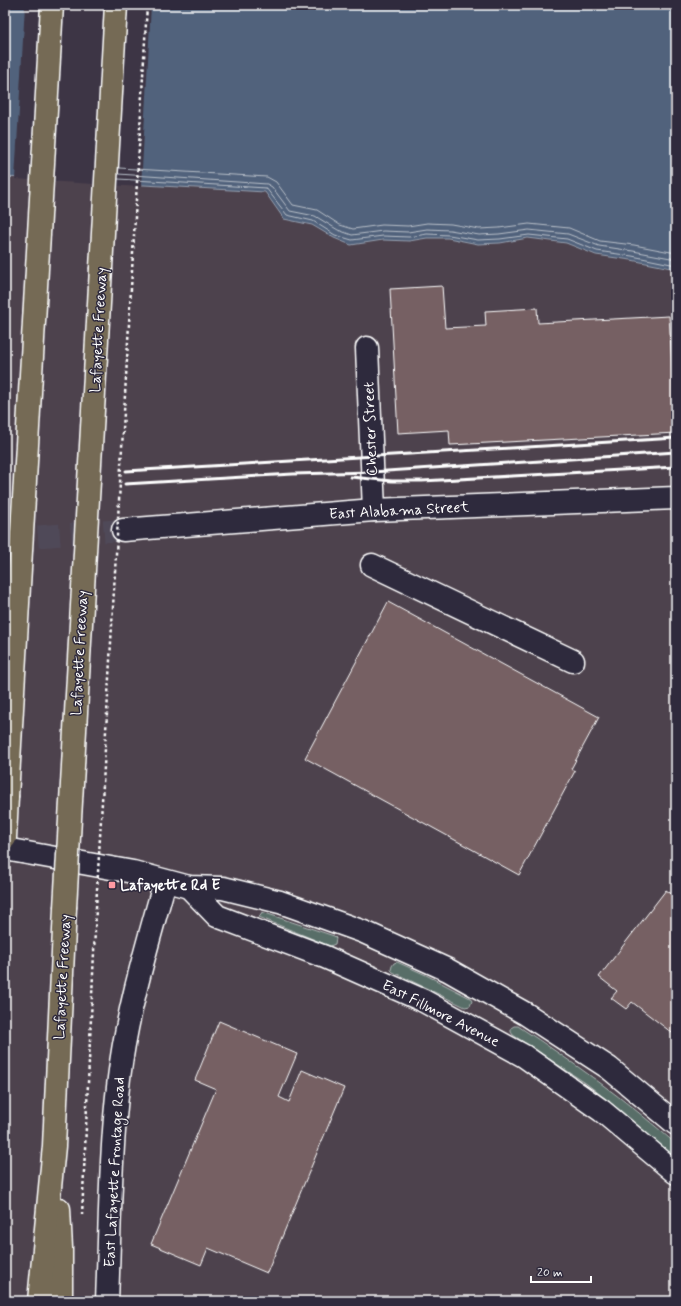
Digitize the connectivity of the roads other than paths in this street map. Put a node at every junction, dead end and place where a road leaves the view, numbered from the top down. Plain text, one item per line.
1 (52, 5) edge
2 (116, 5) edge
3 (367, 348) dead end
4 (676, 498) edge
5 (374, 510) junction
6 (123, 530) tunnel mouth
7 (372, 565) dead end
8 (573, 660) dead end
9 (6, 804) edge
10 (5, 838) edge
11 (5, 849) edge
12 (165, 881) junction
13 (189, 887) junction
14 (676, 1124) edge
15 (54, 1146) junction
16 (676, 1173) edge
17 (40, 1301) edge
18 (61, 1301) edge
19 (107, 1301) edge

1 - 9 highway, bridge
2 - 15 highway, Lafayette Freeway, bridge
3 - 5 street, Chester Street
4 - 5 street, East Alabama Street
5 - 6 street, East Alabama Street
7 - 8 street
9 - 10 highway
11 - 12 street
12 - 13 street
12 - 19 street, East Lafayette Frontage Road
13 - 14 street
13 - 16 street, East Fillmore Avenue
15 - 17 highway, Lafayette Freeway
15 - 18 highway

